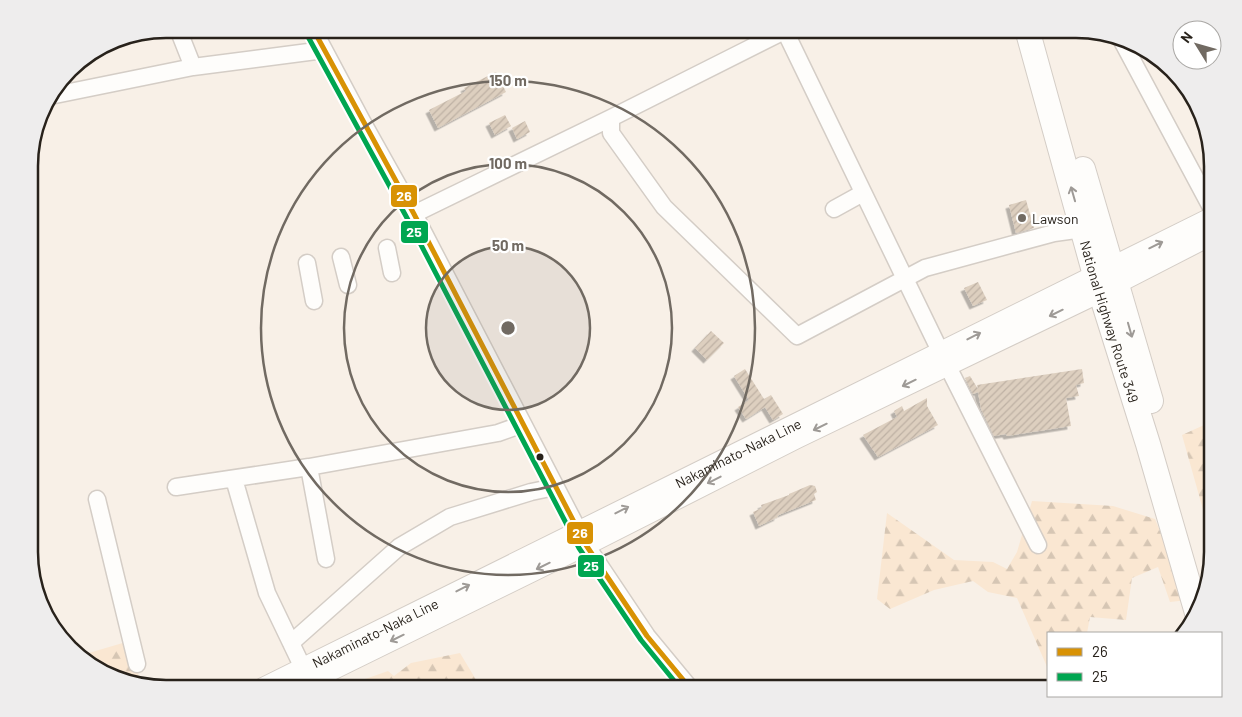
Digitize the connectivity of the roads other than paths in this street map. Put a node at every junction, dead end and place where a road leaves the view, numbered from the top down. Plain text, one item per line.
1 (182, 38) edge
2 (318, 38) edge
3 (771, 38) edge
4 (791, 38) edge
5 (1030, 38) edge
6 (1042, 38) edge
7 (1125, 47) edge
8 (324, 50) junction
9 (193, 67) junction
10 (60, 94) edge
11 (611, 118) junction
12 (863, 192) junction
13 (1204, 194) edge
14 (834, 209) dead end
15 (414, 214) junction
16 (1204, 222) edge
17 (1083, 229) junction
18 (1204, 238) edge
19 (387, 248) dead end
20 (341, 257) dead end
21 (307, 263) dead end
22 (392, 273) dead end
23 (905, 278) junction
24 (1106, 279) junction
25 (348, 285) dead end
26 (314, 300) dead end
27 (944, 359) junction
28 (523, 424) junction
29 (309, 467) junction
30 (234, 479) junction
31 (176, 487) dead end
32 (555, 487) junction
33 (97, 499) dead end
34 (582, 538) junction
35 (1038, 545) dead end
36 (326, 559) dead end
37 (1201, 579) edge
38 (1194, 602) edge
39 (291, 644) junction
40 (137, 664) dead end
41 (683, 679) edge
42 (307, 680) edge
43 (309, 680) edge

1 - 9 street
2 - 8 street
3 - 11 street
4 - 12 street
17 -> 5 highway, National Highway Route 349
6 - 24 highway, National Highway Route 349
7 - 13 street
8 - 9 street
8 - 15 street
9 - 10 street
11 - 15 street
11 - 23 street
12 - 14 street
12 - 23 street
15 - 28 street
24 -> 16 main road, Nakaminato-Naka Line
17 - 23 street
17 - 24 highway, National Highway Route 349
18 - 24 main road, Nakaminato-Naka Line
19 - 22 street
20 - 25 street
21 - 26 street
23 - 27 street
24 - 27 main road, Nakaminato-Naka Line
24 -> 37 highway, National Highway Route 349
24 - 38 highway, National Highway Route 349
27 - 34 main road, Nakaminato-Naka Line
27 - 35 street
28 - 29 street
28 - 32 street
29 - 30 street
29 - 36 street
30 - 31 street
30 - 39 street
32 - 34 street
32 - 39 street
33 - 40 street
34 - 41 street
34 - 43 main road, Nakaminato-Naka Line
39 - 42 street

